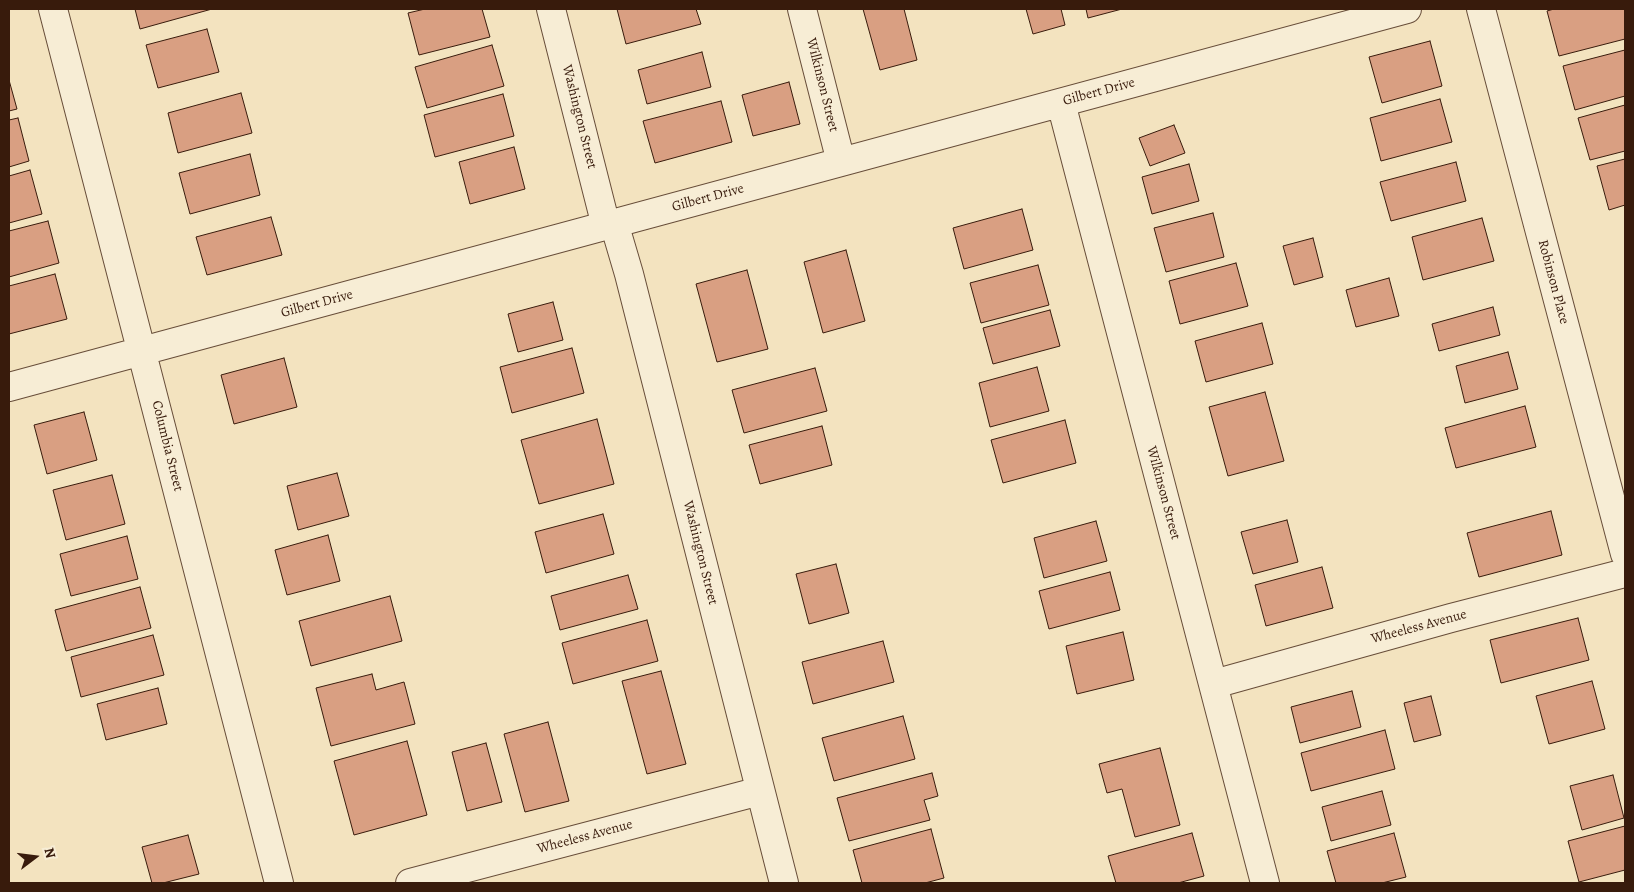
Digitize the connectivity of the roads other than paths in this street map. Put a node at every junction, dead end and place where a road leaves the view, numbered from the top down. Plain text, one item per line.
1 (52, 9) edge
2 (551, 9) edge
3 (802, 9) edge
4 (1407, 9) edge
5 (1481, 9) edge
6 (1345, 17) edge
7 (1060, 102) junction
8 (841, 162) junction
9 (610, 224) junction
10 (142, 352) junction
11 (9, 387) edge
12 (1625, 554) edge
13 (1625, 573) edge
14 (1214, 684) junction
15 (760, 791) junction
16 (279, 883) edge
17 (410, 883) edge
18 (784, 883) edge
19 (1265, 883) edge

1 - 10 street, Columbia Street
2 - 9 street, Washington Street
3 - 8 street, Wilkinson Street
4 - 6 street, Gilbert Drive
5 - 12 street, Robinson Place
6 - 7 street, Gilbert Drive
7 - 8 street, Gilbert Drive
7 - 14 street, Wilkinson Street
8 - 9 street, Gilbert Drive
9 - 10 street, Gilbert Drive
9 - 15 street, Washington Street
10 - 11 street, Gilbert Drive
10 - 16 street, Columbia Street
13 - 14 street, Wheeless Avenue
14 - 19 street, Wilkinson Street
15 - 17 street, Wheeless Avenue
15 - 18 street, Washington Street

